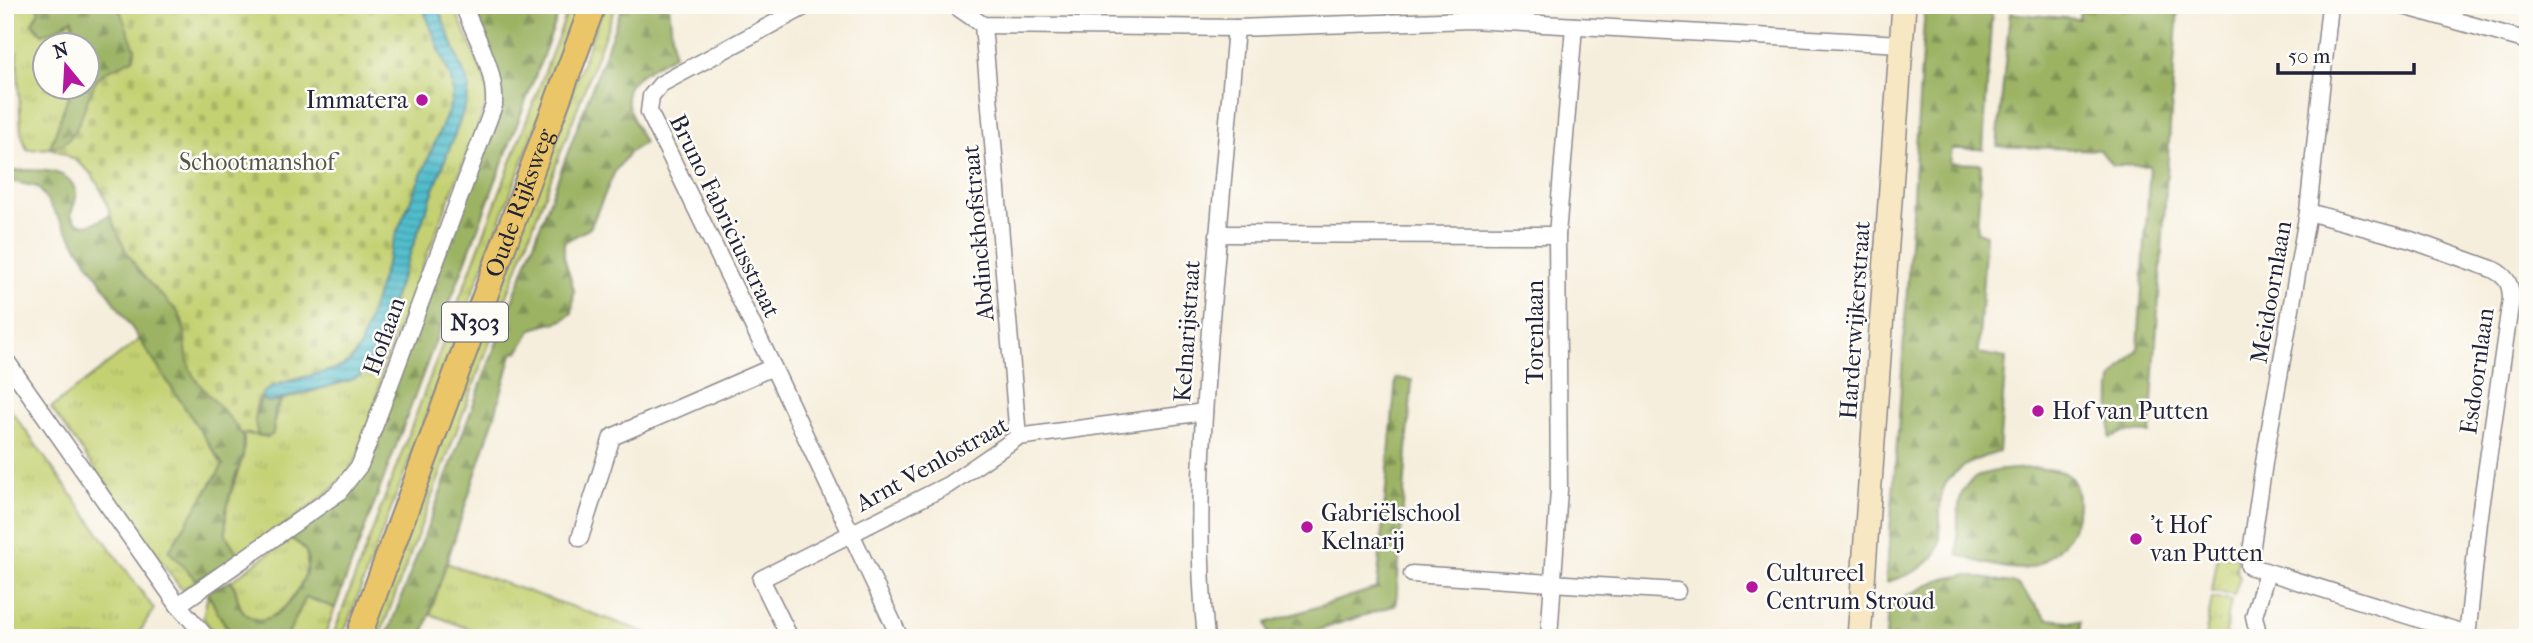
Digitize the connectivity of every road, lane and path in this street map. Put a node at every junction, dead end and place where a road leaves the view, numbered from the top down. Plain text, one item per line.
1 (463, 5) edge
2 (593, 5) edge
3 (808, 5) edge
4 (954, 5) edge
5 (1905, 5) edge
6 (2330, 5) edge
7 (2400, 5) edge
8 (983, 25) junction
9 (1574, 26) junction
10 (1236, 29) junction
11 (2528, 41) edge
12 (1901, 44) junction
13 (2308, 212) junction
14 (1217, 234) junction
15 (1557, 235) junction
16 (5, 359) edge
17 (773, 367) junction
18 (1204, 412) junction
19 (1018, 437) junction
20 (850, 535) junction
21 (580, 538) dead end
22 (2267, 572) junction
23 (1412, 574) dead end
24 (1553, 583) junction
25 (1677, 591) dead end
26 (178, 605) junction
27 (2467, 636) edge
28 (207, 638) edge
29 (358, 638) edge
30 (790, 638) edge
31 (900, 638) edge
32 (1206, 638) edge
33 (1549, 638) edge
34 (1859, 638) edge
35 (2256, 638) edge

1 - 26 street, Hoflaan
2 - 29 main road, Oude Rijksweg / N303
3 - 17 street, Bruno Fabriciusstraat
4 - 8 street
5 - 12 main road, Harderwijkerstraat
6 - 13 street, Meidoornlaan
7 - 11 street
8 - 10 street
8 - 19 street, Abdinckhofstraat
9 - 10 street
9 - 12 street
9 - 15 street, Torenlaan
10 - 14 street, Kelnarijstraat
12 - 34 main road, Harderwijkerstraat
13 - 22 street, Meidoornlaan
13 - 27 street, Esdoornlaan
14 - 15 street
14 - 18 street, Kelnarijstraat
15 - 24 street, Torenlaan
16 - 26 street
17 - 20 street, Bruno Fabriciusstraat
17 - 21 street
18 - 19 street, Arnt Venlostraat
18 - 32 street, Kelnarijstraat
19 - 20 street, Arnt Venlostraat
20 - 30 street, Arnt Venlostraat
20 - 31 street, Bruno Fabriciusstraat
22 - 27 street
22 - 35 street
23 - 24 street
24 - 25 street
24 - 33 street, Torenlaan
26 - 28 street

